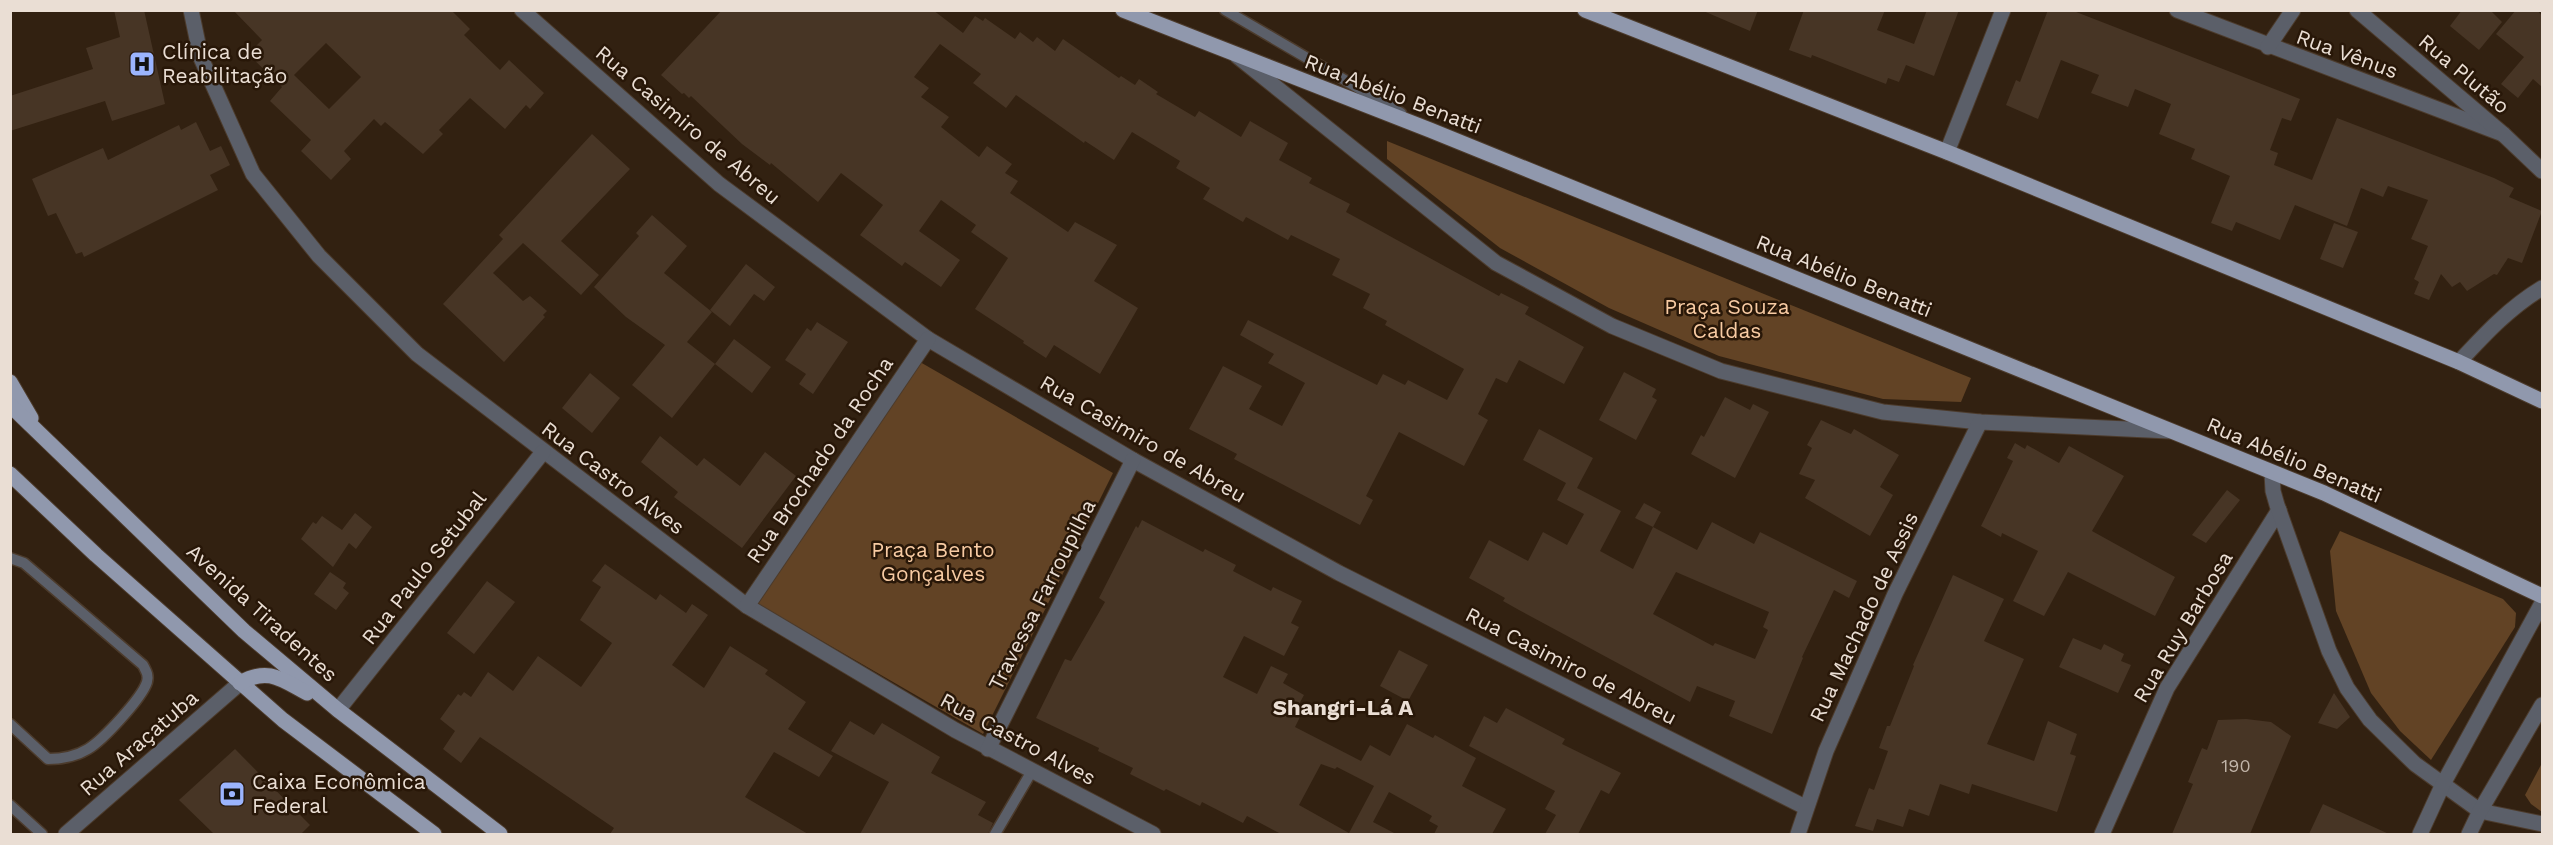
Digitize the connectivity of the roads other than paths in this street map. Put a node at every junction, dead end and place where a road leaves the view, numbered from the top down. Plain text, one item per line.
1 (191, 10) edge
2 (522, 10) edge
3 (1123, 10) edge
4 (1225, 10) edge
5 (1586, 10) edge
6 (2003, 10) edge
7 (2177, 10) edge
8 (2292, 10) edge
9 (2357, 10) edge
10 (2268, 47) junction
11 (1234, 55) junction
12 (1430, 130) junction
13 (2503, 134) junction
14 (1947, 152) junction
15 (2542, 171) edge
16 (2542, 288) edge
17 (928, 339) junction
18 (2459, 362) junction
19 (10, 382) edge
20 (2542, 401) edge
21 (10, 405) edge
22 (1980, 422) junction
23 (39, 431) junction
24 (2173, 431) junction
25 (543, 452) junction
26 (1133, 460) junction
27 (2272, 473) junction
28 (10, 474) edge
29 (2279, 510) junction
30 (10, 558) edge
31 (2542, 596) edge
32 (2542, 603) edge
33 (747, 606) junction
34 (240, 683) junction
35 (2542, 705) edge
36 (338, 710) junction
37 (10, 724) edge
38 (988, 748) junction
39 (1032, 771) junction
40 (2443, 784) junction
41 (10, 805) edge
42 (1805, 807) junction
43 (2480, 811) junction
44 (2542, 824) edge
45 (42, 834) edge
46 (66, 834) edge
47 (434, 834) edge
48 (500, 834) edge
49 (995, 834) edge
50 (1153, 834) edge
51 (1798, 834) edge
52 (2102, 834) edge
53 (2420, 834) edge
54 (2469, 834) edge

1 - 25 street, Rua Castro Alves
2 - 17 street, Rua Casimiro de Abreu
3 - 11 main road, Rua Abélio Benatti
4 - 12 lane
5 - 14 main road
6 - 14 street
7 - 10 street, Rua Vênus
8 - 10 street
9 - 13 street, Rua Plutão
10 - 13 street, Rua Vênus
11 - 12 main road, Rua Abélio Benatti
11 - 22 street
12 - 24 main road, Rua Abélio Benatti
13 - 15 street, Rua Plutão
14 - 18 main road
16 - 18 street
17 - 26 street, Rua Casimiro de Abreu
17 - 33 street, Rua Brochado da Rocha
18 - 20 main road
19 - 23 main road
21 - 23 main road, Avenida Tiradentes
22 - 24 street
22 - 42 street, Rua Machado de Assis
23 - 36 main road, Avenida Tiradentes
24 - 27 main road, Rua Abélio Benatti
25 - 33 street, Rua Castro Alves
25 - 36 street, Rua Paulo Setubal
26 - 38 street, Travessa Farroupilha
26 - 42 street, Rua Casimiro de Abreu
27 - 29 street
27 - 31 main road, Rua Abélio Benatti
28 - 34 main road
29 - 40 street
29 - 52 street, Rua Ruy Barbosa
30 - 37 lane
32 - 40 street
33 - 38 street, Rua Castro Alves
34 - 36 main road
34 - 46 street, Rua Araçatuba
34 - 47 main road
35 - 43 street
36 - 48 main road, Avenida Tiradentes
38 - 39 street, Rua Castro Alves
39 - 49 lane
39 - 50 street, Rua Castro Alves
40 - 43 street
40 - 53 street
41 - 45 lane
42 - 51 street, Rua Machado de Assis
43 - 44 street
43 - 54 street

